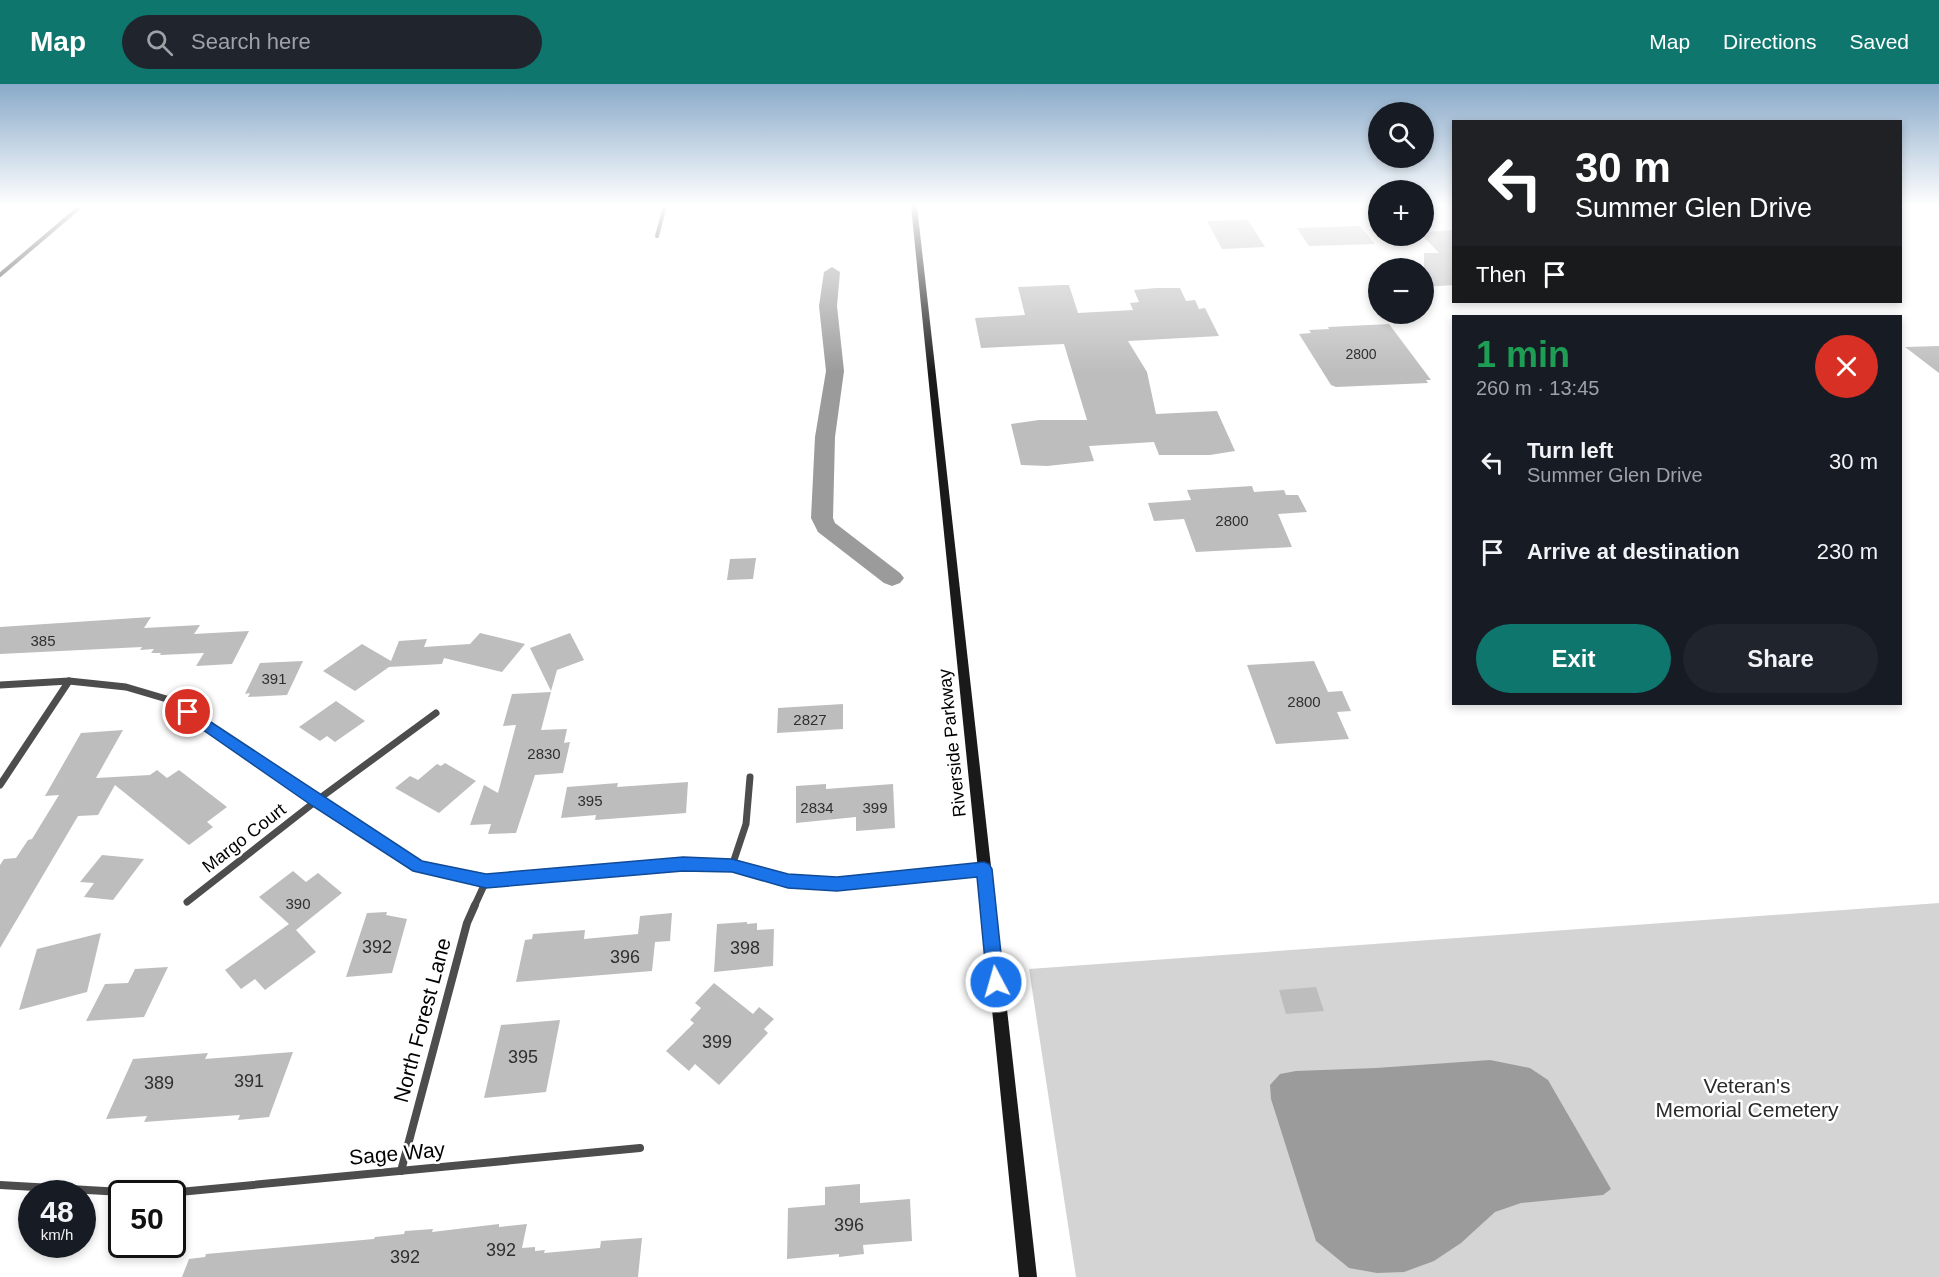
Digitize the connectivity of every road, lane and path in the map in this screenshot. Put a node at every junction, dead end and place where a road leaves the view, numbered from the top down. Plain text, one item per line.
1 (16, 262) edge
2 (920, 262) edge
3 (0, 275) edge
4 (69, 681) junction
5 (0, 686) edge
6 (436, 713) dead end
7 (750, 777) dead end
8 (0, 784) edge
9 (316, 801) junction
10 (732, 866) junction
11 (984, 869) junction
12 (486, 881) junction
13 (187, 902) dead end
14 (640, 1148) dead end
15 (401, 1171) junction
16 (0, 1185) edge
17 (108, 1191) edge
18 (186, 1191) edge
19 (1028, 1277) edge

1 - 3 street
2 - 11 main road, Riverside Parkway
4 - 5 street
4 - 8 street
4 - 9 street
6 - 9 street, Margo Court
7 - 10 street
9 - 12 street
9 - 13 street, Margo Court
10 - 11 street
10 - 12 street
11 - 19 main road, Riverside Parkway
12 - 15 street, North Forest Lane
14 - 15 street, Sage Way
15 - 18 street, Sage Way
16 - 17 street, Sage Way

